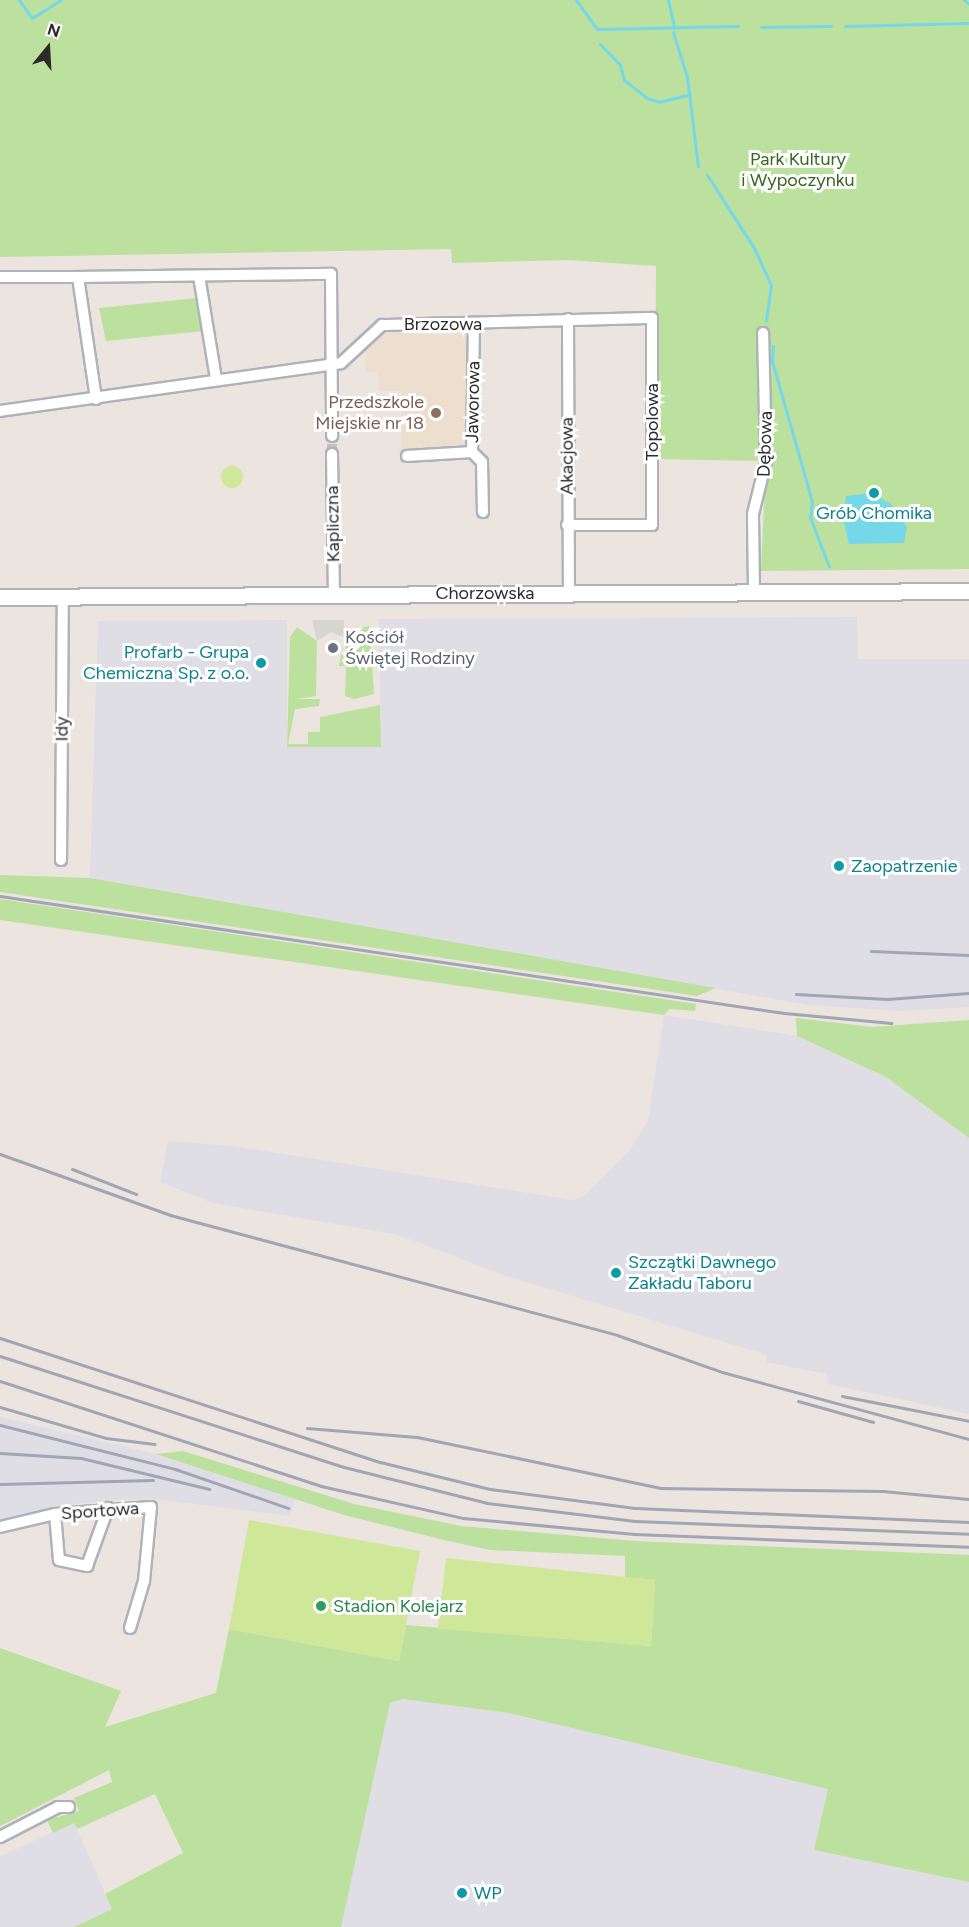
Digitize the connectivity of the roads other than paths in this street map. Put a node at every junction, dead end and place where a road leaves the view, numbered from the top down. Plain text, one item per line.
1 (199, 276) junction
2 (0, 277) edge
3 (78, 277) junction
4 (568, 319) junction
5 (474, 324) junction
6 (763, 333) dead end
7 (332, 365) junction
8 (216, 379) junction
9 (96, 399) junction
10 (0, 411) edge
11 (332, 436) tunnel mouth
12 (472, 452) junction
13 (332, 454) tunnel mouth
14 (407, 456) dead end
15 (483, 512) dead end
16 (567, 525) junction
17 (754, 589) junction
18 (969, 591) edge
19 (334, 593) junction
20 (568, 593) junction
21 (0, 597) edge
22 (63, 597) junction
23 (61, 860) dead end
24 (108, 1508) junction
25 (55, 1514) junction
26 (0, 1527) edge
27 (130, 1628) dead end
28 (69, 1807) dead end
29 (0, 1837) edge

1 - 3 street
1 - 7 street
1 - 8 street
2 - 3 street
3 - 9 street
4 - 5 street, Brzozowa
4 - 16 street, Akacjowa
4 - 16 street, Topolowa
5 - 7 street, Brzozowa
5 - 12 street, Jaworowa
6 - 17 street, Dębowa
7 - 8 street, Brzozowa
7 - 11 street
8 - 9 street, Brzozowa
9 - 10 street, Brzozowa
12 - 14 street
12 - 15 street, Jaworowa
13 - 19 street, Kapliczna
16 - 20 street, Akacjowa
17 - 18 main road, Chorzowska
17 - 20 main road, Chorzowska
19 - 20 main road, Chorzowska
19 - 22 main road, Chorzowska
21 - 22 main road, Chorzowska
22 - 23 street, Idy
24 - 25 street, Sportowa
24 - 25 street
24 - 27 street, Sportowa
25 - 26 street, Sportowa
28 - 29 street

